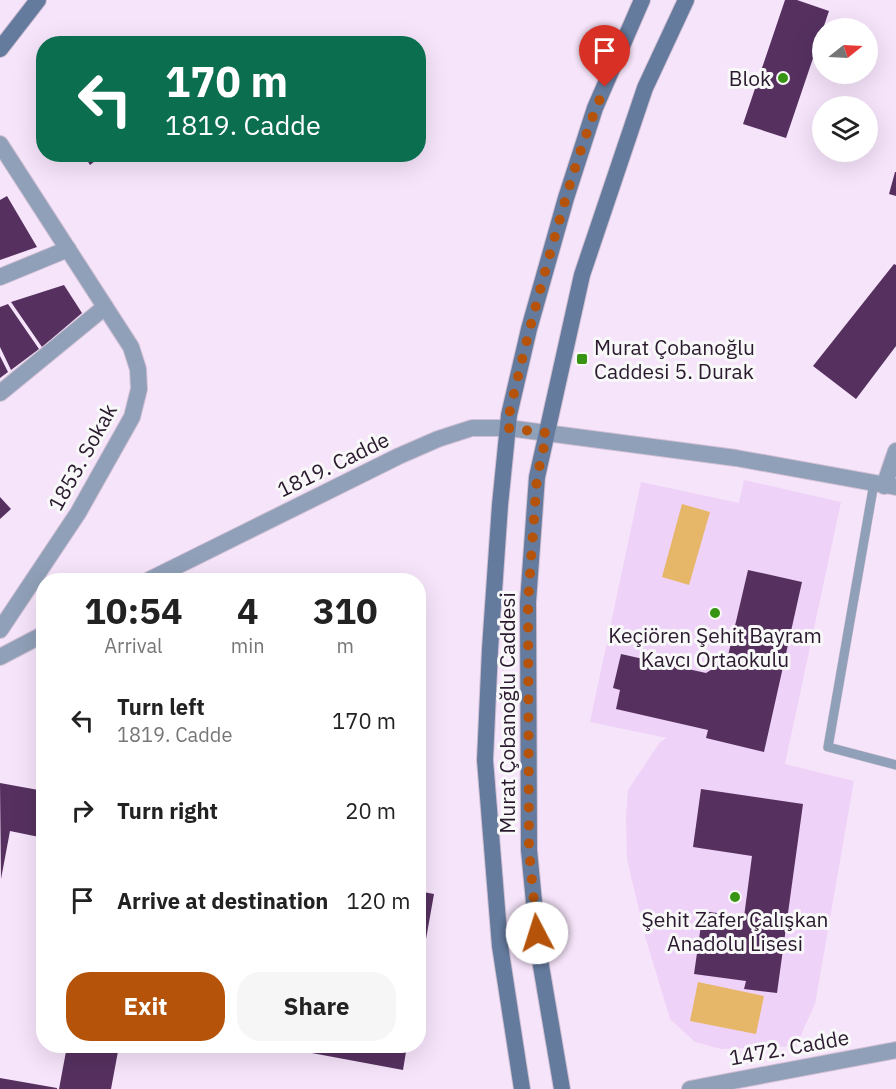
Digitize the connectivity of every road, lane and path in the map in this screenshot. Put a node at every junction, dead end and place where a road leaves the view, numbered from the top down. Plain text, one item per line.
1 (38, 0) edge
2 (642, 0) edge
3 (686, 0) edge
4 (0, 49) edge
5 (0, 144) edge
6 (68, 249) junction
7 (0, 277) edge
8 (105, 307) junction
9 (0, 393) edge
10 (508, 428) junction
11 (547, 433) junction
12 (896, 450) edge
13 (885, 485) edge
14 (38, 573) edge
15 (163, 573) edge
16 (36, 576) edge
17 (0, 630) edge
18 (36, 638) edge
19 (0, 657) edge
20 (896, 765) edge
21 (896, 1050) edge
22 (522, 1089) edge
23 (562, 1089) edge
24 (690, 1089) edge

1 - 4 main road
2 - 10 main road, Murat Çobanoğlu Caddesi
3 - 11 main road, Murat Çobanoğlu Caddesi
5 - 6 street, 1853. Sokak
6 - 7 street
6 - 8 street, 1853. Sokak
8 - 9 street
8 - 14 street, 1853. Sokak
10 - 11 street, 1819. Cadde
10 - 15 street, 1819. Cadde
10 - 22 main road, Murat Çobanoğlu Caddesi
11 - 13 street, 1819. Cadde
11 - 23 main road, Murat Çobanoğlu Caddesi
12 - 13 street
13 - 20 lane
16 - 17 street, 1853. Sokak
18 - 19 street
21 - 24 street, 1472. Cadde

